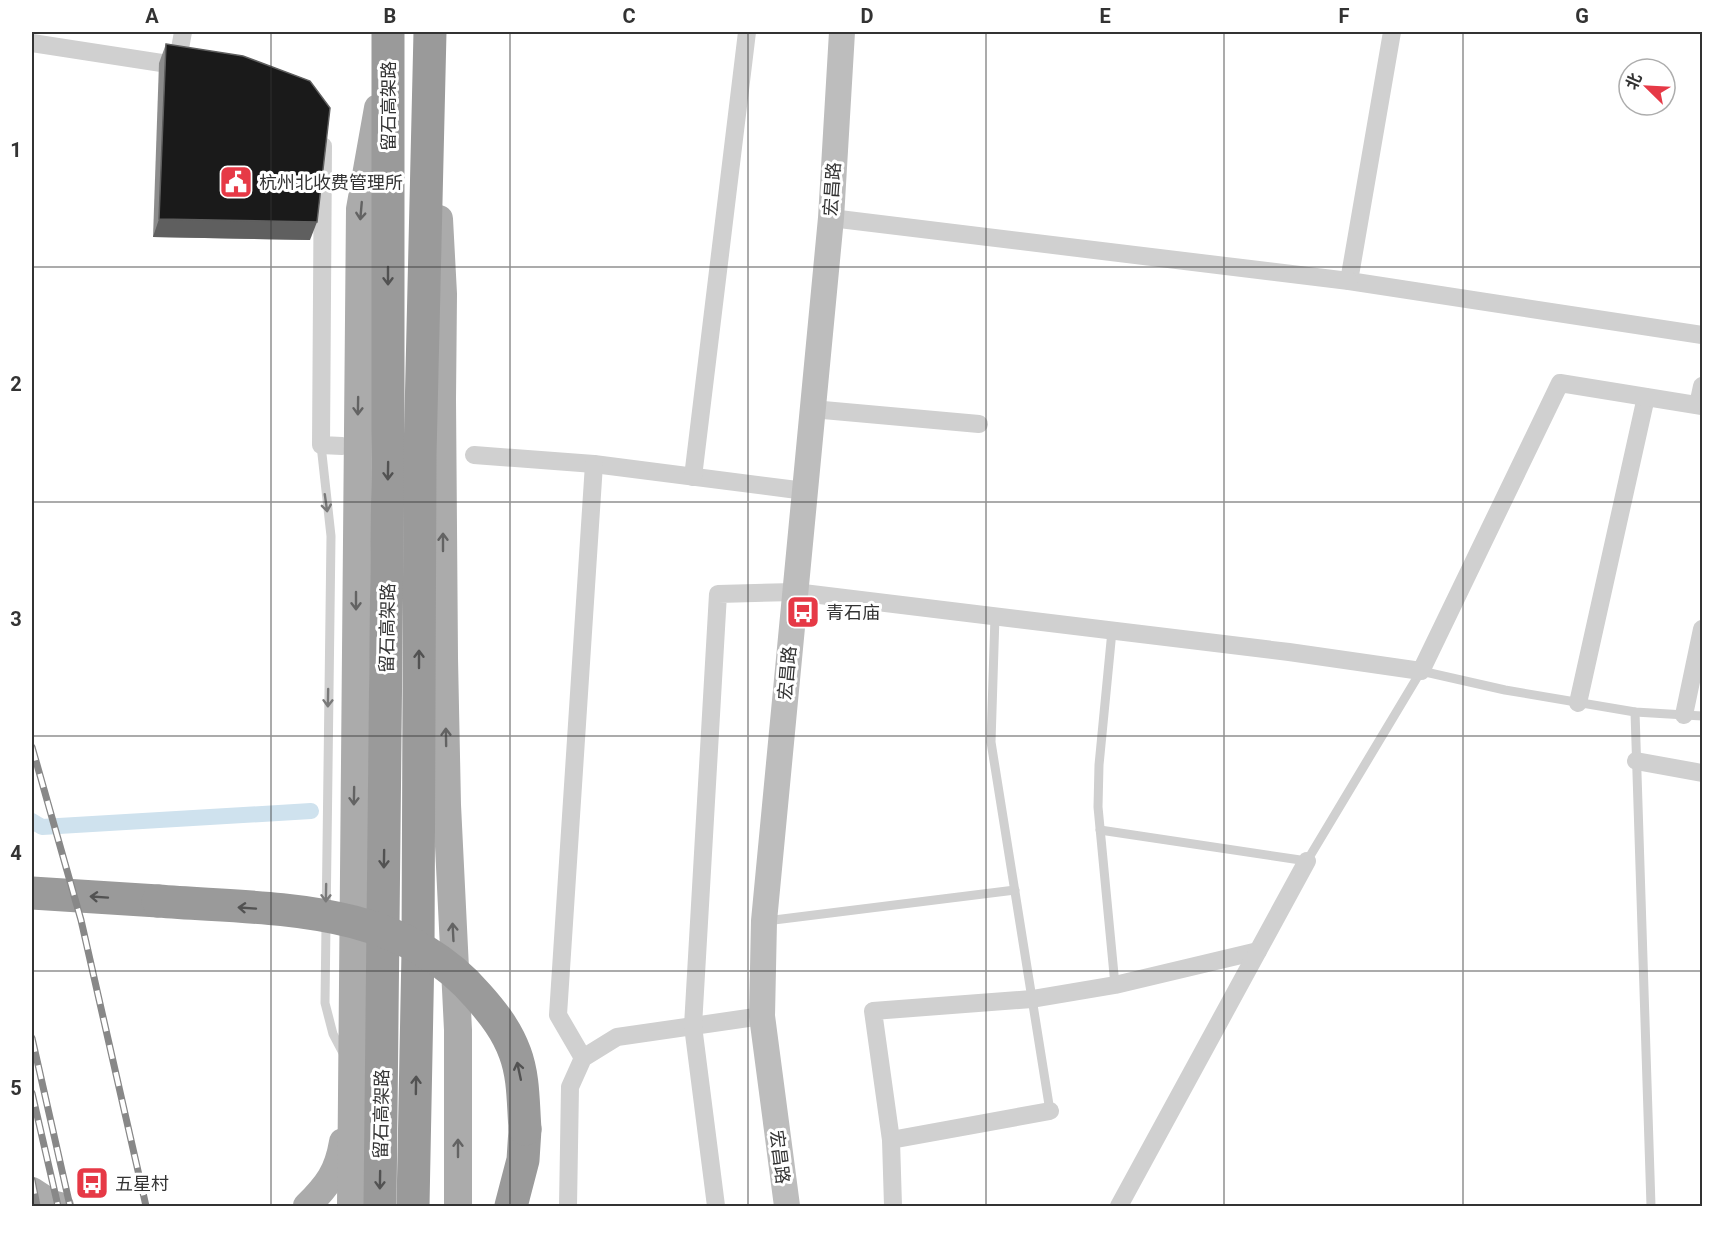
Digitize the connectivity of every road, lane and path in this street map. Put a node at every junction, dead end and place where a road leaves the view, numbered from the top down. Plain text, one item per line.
1 (183, 32) edge
2 (747, 32) edge
3 (842, 32) edge
4 (1392, 32) edge
5 (388, 41) edge
6 (430, 42) edge
7 (32, 43) edge
8 (177, 65) junction
9 (201, 69) edge
10 (323, 126) edge
11 (831, 218) junction
12 (1349, 281) junction
13 (1702, 335) edge
14 (1702, 386) edge
15 (1646, 397) junction
16 (1700, 406) edge
17 (812, 409) junction
18 (979, 424) dead end
19 (321, 445) junction
20 (342, 446) dead end
21 (474, 455) dead end
22 (594, 464) junction
23 (693, 477) junction
24 (804, 491) junction
25 (795, 592) junction
26 (995, 616) junction
27 (1702, 629) edge
28 (1112, 631) junction
29 (1421, 671) junction
30 (1578, 703) junction
31 (1635, 712) junction
32 (1684, 715) junction
33 (1702, 716) edge
34 (1636, 761) junction
35 (1702, 773) edge
36 (1100, 830) junction
37 (1307, 861) junction
38 (1015, 890) junction
39 (32, 893) edge
40 (764, 921) junction
41 (1258, 951) junction
42 (1115, 985) junction
43 (1032, 999) junction
44 (762, 1016) junction
45 (693, 1026) junction
46 (583, 1058) junction
47 (352, 1080) junction
48 (1050, 1111) joint
49 (891, 1140) junction
50 (32, 1191) edge
51 (60, 1206) edge
52 (307, 1206) edge
53 (351, 1206) edge
54 (380, 1206) edge
55 (413, 1206) edge
56 (458, 1206) edge
57 (511, 1206) edge
58 (568, 1206) edge
59 (716, 1206) edge
60 (787, 1206) edge
61 (893, 1206) edge
62 (1119, 1206) edge
63 (1651, 1206) edge

1 - 8 street
2 - 23 street
3 - 11 street, 宏昌路
4 - 12 street
5 -> 47 main road
5 -> 54 highway, 留石高架路
55 -> 6 highway, 留石高架路
56 -> 6 main road
7 - 8 street
8 - 9 street
10 - 19 street
11 - 12 street
11 - 17 street, 宏昌路
12 - 13 street
14 - 16 street
15 - 16 street
15 - 29 street
15 - 30 street
17 - 18 street
17 - 24 street, 宏昌路
19 - 20 street
19 -> 47 lane
21 - 22 street
22 - 23 street
22 - 46 street
23 - 24 street
24 - 25 street, 宏昌路
25 - 26 street
25 - 40 street, 宏昌路
25 - 45 street
26 - 28 street
26 - 38 lane
27 - 32 street
28 - 29 street
28 - 36 lane
29 - 30 lane
29 - 37 lane
30 - 31 lane
31 - 32 lane
31 - 34 lane
32 - 33 lane
34 - 35 street
34 - 63 lane
36 - 37 lane
36 - 42 lane
37 - 41 street
38 - 40 lane
38 - 43 lane
57 -> 39 highway, bridge
40 - 44 street, 宏昌路
41 - 42 street
41 - 62 street
42 - 43 street
43 - 48 lane
43 - 49 street
44 - 45 street
44 - 60 street, 宏昌路
45 - 46 street
45 - 59 street
46 - 58 street
47 - 52 main road
47 - 53 main road
48 - 49 street
49 - 61 street
50 - 51 main road

